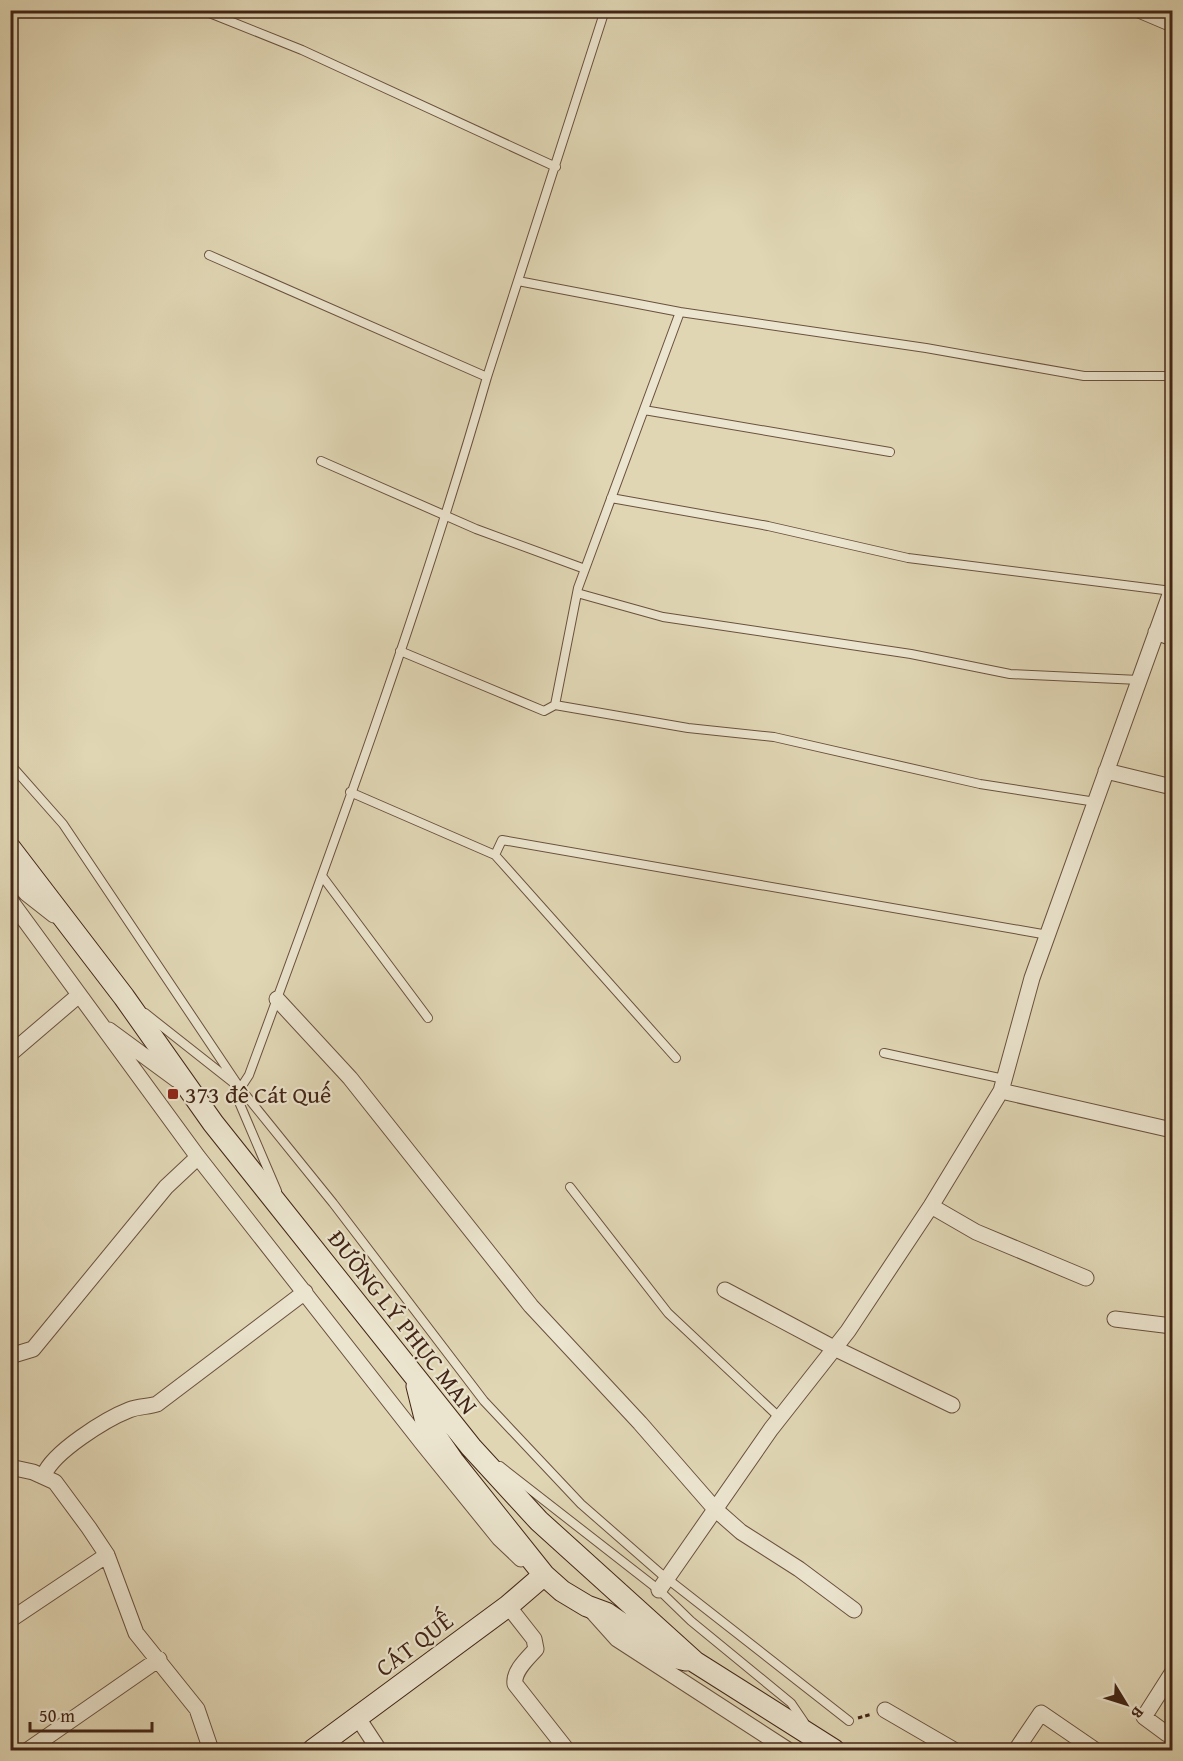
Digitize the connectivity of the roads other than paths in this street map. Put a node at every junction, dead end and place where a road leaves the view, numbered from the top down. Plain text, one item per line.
1 (202, 10) edge
2 (606, 10) edge
3 (1139, 10) edge
4 (1173, 24) edge
5 (556, 167) junction
6 (209, 255) dead end
7 (518, 281) junction
8 (680, 312) junction
9 (1173, 376) edge
10 (487, 377) junction
11 (644, 410) junction
12 (891, 452) dead end
13 (321, 461) dead end
14 (611, 498) junction
15 (447, 517) junction
16 (585, 569) junction
17 (1172, 590) edge
18 (577, 593) junction
19 (1156, 632) junction
20 (1173, 638) edge
21 (400, 651) junction
22 (1139, 680) junction
23 (555, 705) junction
24 (10, 764) edge
25 (1106, 771) junction
26 (1173, 787) edge
27 (350, 792) junction
28 (1096, 802) junction
29 (10, 848) edge
30 (495, 855) junction
31 (10, 874) edge
32 (321, 876) junction
33 (10, 900) edge
34 (67, 925) junction
35 (1048, 935) junction
36 (79, 995) junction
37 (124, 997) junction
38 (277, 999) junction
39 (428, 1018) dead end
40 (97, 1021) junction
41 (10, 1053) edge
42 (884, 1053) dead end
43 (675, 1058) dead end
44 (1003, 1085) junction
45 (187, 1088) junction
46 (240, 1088) junction
47 (1173, 1131) edge
48 (198, 1156) junction
49 (570, 1187) dead end
50 (931, 1206) junction
51 (290, 1220) junction
52 (1086, 1278) dead end
53 (725, 1290) dead end
54 (305, 1292) junction
55 (1115, 1319) dead end
56 (1173, 1326) edge
57 (834, 1348) junction
58 (10, 1356) edge
59 (417, 1383) junction
60 (952, 1405) dead end
61 (780, 1418) junction
62 (471, 1447) junction
63 (10, 1467) edge
64 (44, 1475) junction
65 (715, 1509) junction
66 (107, 1555) junction
67 (544, 1575) junction
68 (663, 1584) junction
69 (508, 1606) junction
70 (587, 1606) junction
71 (854, 1610) dead end
72 (10, 1620) edge
73 (159, 1659) junction
74 (695, 1662) junction
75 (1173, 1673) edge
76 (885, 1710) road end
77 (358, 1718) junction
78 (849, 1721) road end
79 (814, 1739) junction
80 (1170, 1741) edge
81 (28, 1750) edge
82 (212, 1750) edge
83 (312, 1750) edge
84 (379, 1750) edge
85 (567, 1750) edge
86 (788, 1750) edge
87 (834, 1750) edge
88 (954, 1750) edge
89 (1016, 1750) edge
90 (1095, 1750) edge

1 - 5 lane
2 - 5 lane
3 - 4 street
5 - 7 lane
6 - 10 lane
7 - 8 lane
7 - 10 lane
8 - 9 lane
8 - 11 lane
10 - 15 lane
11 - 12 lane
11 - 14 lane
13 - 15 lane
14 - 16 lane
14 - 17 lane
15 - 16 lane
15 - 21 lane
16 - 18 lane
17 - 19 street
18 - 22 lane
18 - 23 lane
19 - 20 street
19 - 22 street
21 - 23 lane
21 - 27 lane
22 - 25 street
23 - 28 lane
24 - 46 lane
25 - 26 street
25 - 28 street
27 - 30 lane
27 - 32 lane
28 - 35 street
29 - 34 main road, ĐƯỜNG LÝ PHỤC MAN
30 - 35 lane
30 - 43 lane
31 - 34 street
32 - 38 lane
32 - 39 lane
33 - 36 street
34 - 37 main road, ĐƯỜNG LÝ PHỤC MAN
35 - 44 street
36 - 40 street
36 - 41 street
37 - 45 main road, ĐƯỜNG LÝ PHỤC MAN
37 - 46 lane
38 - 46 lane
38 - 65 street
40 - 45 street
40 - 48 street
42 - 44 lane
44 - 47 street
44 - 50 street
45 - 51 main road, ĐƯỜNG LÝ PHỤC MAN
46 - 51 lane
46 - 68 lane
48 - 54 street
48 - 58 street
49 - 61 lane
50 - 52 street
50 - 57 street
51 - 59 main road, ĐƯỜNG LÝ PHỤC MAN
53 - 57 street
54 - 64 street
54 - 67 street
55 - 56 street
57 - 60 street
57 - 61 street
59 - 62 main road, ĐƯỜNG LÝ PHỤC MAN
59 - 67 main road
61 - 65 street
62 - 68 lane
62 - 74 main road, ĐƯỜNG LÝ PHỤC MAN
63 - 64 street
64 - 66 street
65 - 68 street
65 - 71 street
66 - 72 street
66 - 73 street
67 - 69 main road, CÁT QUẾ
67 - 70 main road
68 - 78 lane
68 - 79 lane
69 - 77 main road, CÁT QUẾ
69 - 85 street
70 - 74 main road
70 - 86 street
73 - 81 street
73 - 82 street
74 - 79 main road, ĐƯỜNG LÝ PHỤC MAN
75 - 80 street
76 - 88 street
77 - 83 main road, CÁT QUẾ
77 - 84 street
79 - 87 main road, ĐƯỜNG LÝ PHỤC MAN
89 - 90 street

